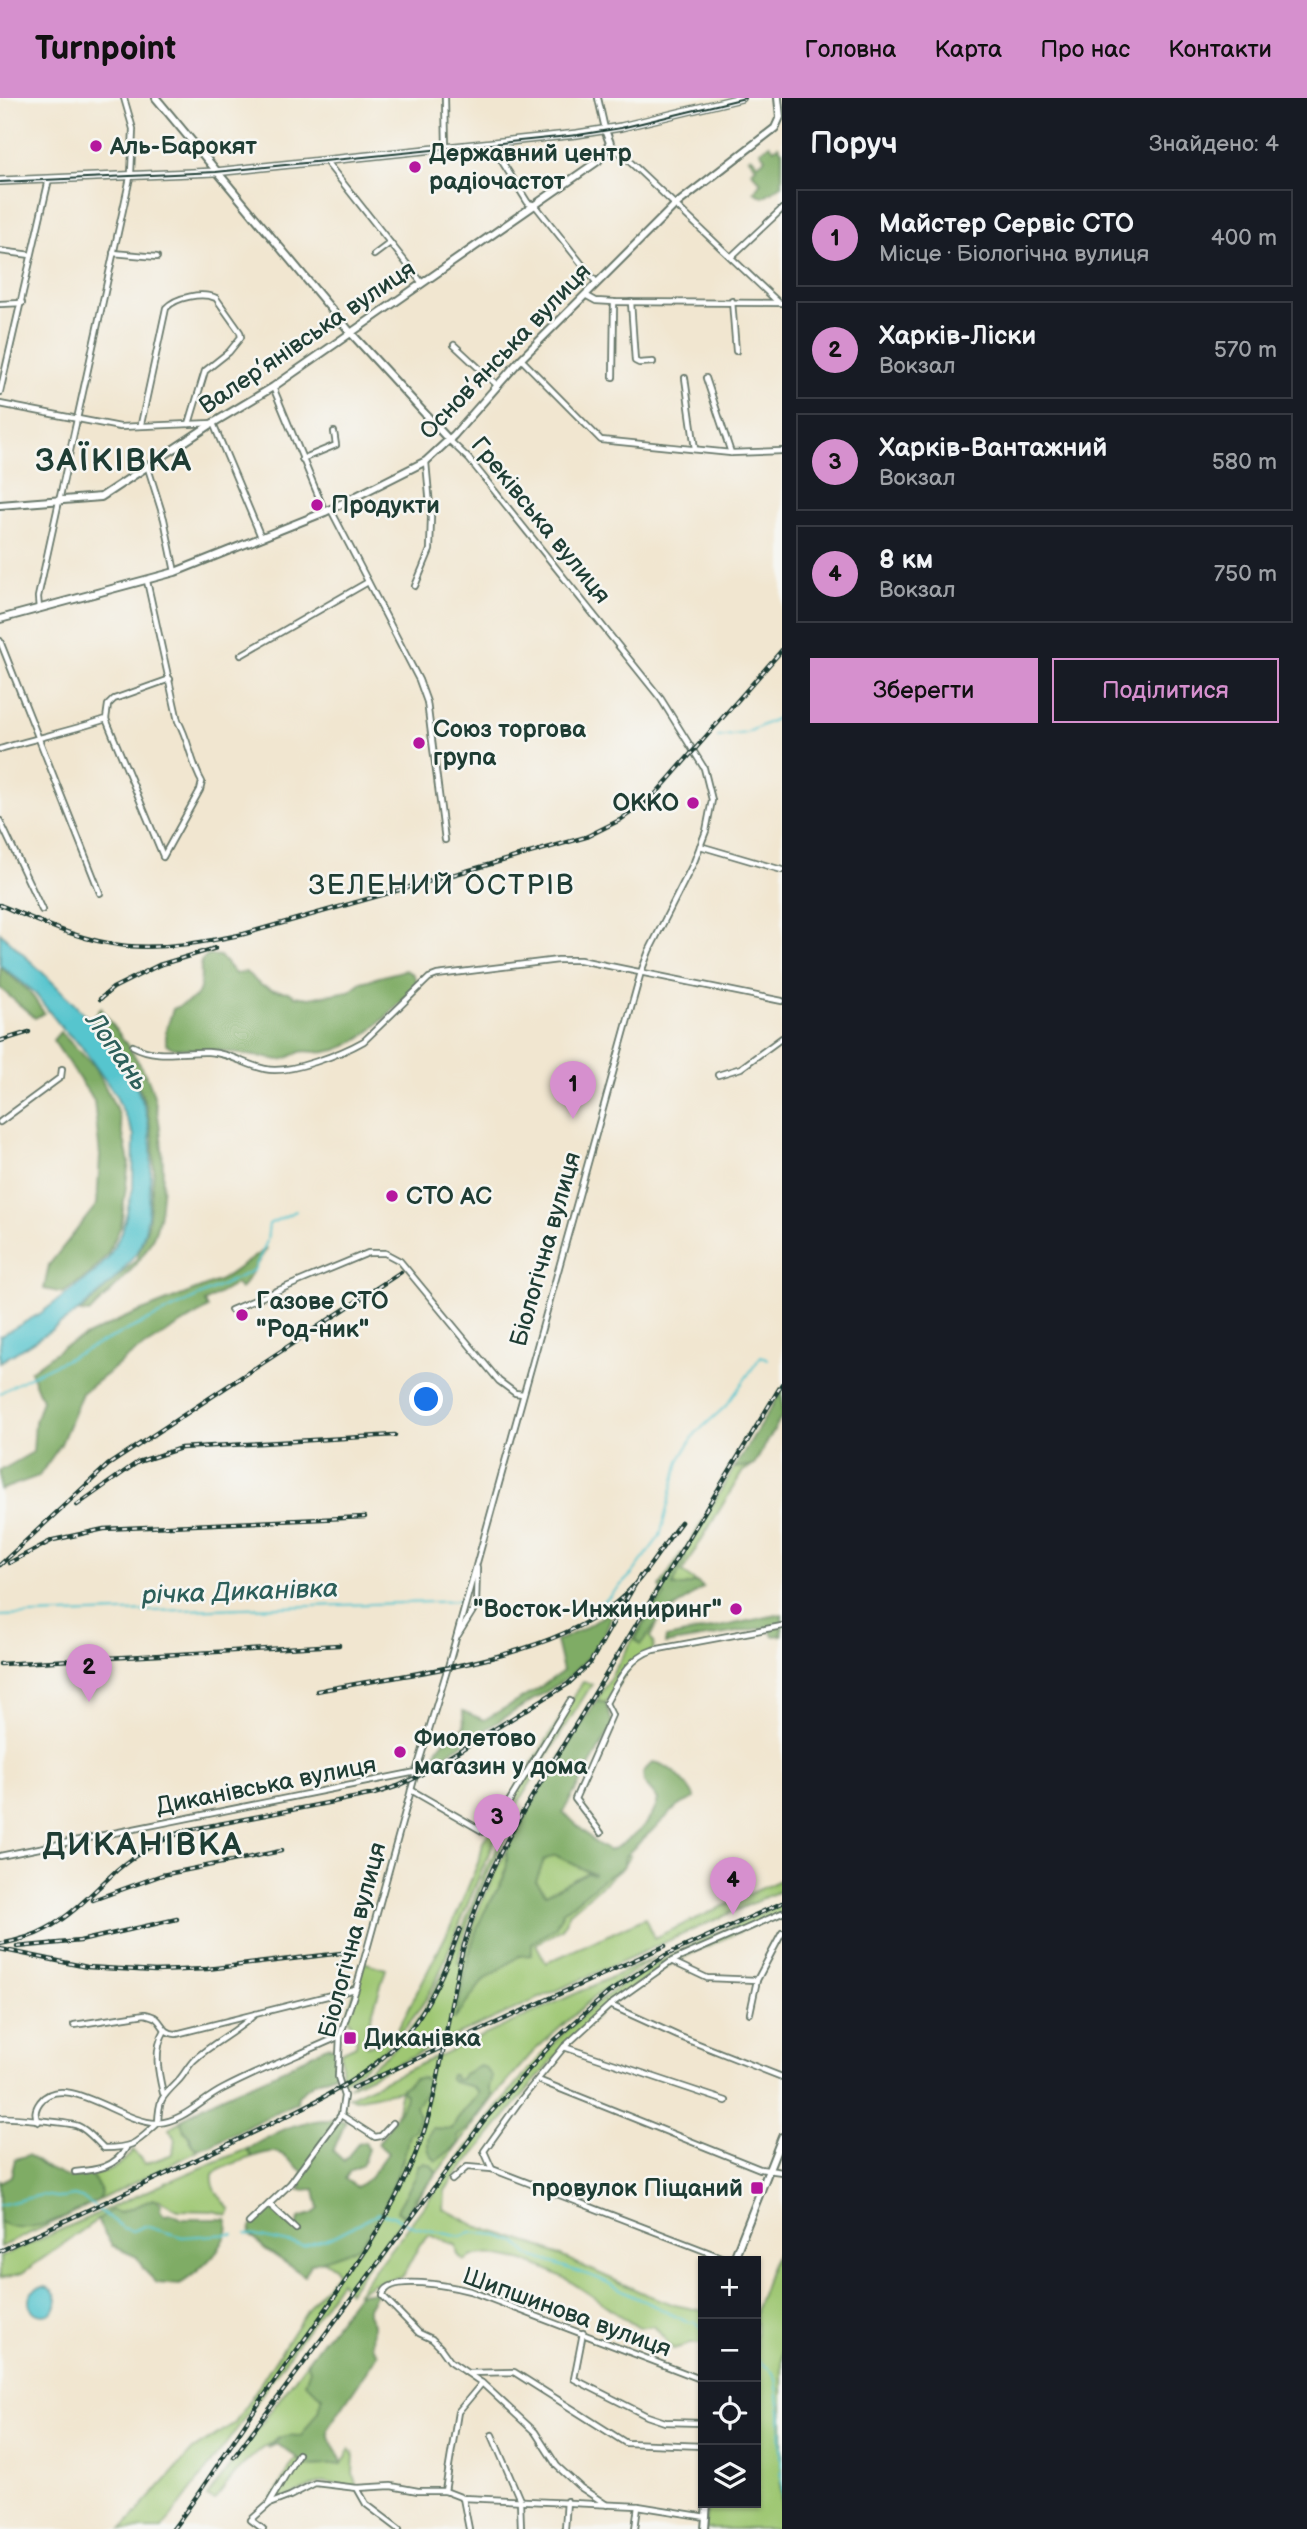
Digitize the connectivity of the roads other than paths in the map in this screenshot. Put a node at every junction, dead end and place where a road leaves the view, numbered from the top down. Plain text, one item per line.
1 (124, 98) edge
2 (156, 98) edge
3 (445, 98) edge
4 (598, 98) edge
5 (741, 98) edge
6 (778, 98) edge
7 (606, 130) junction
8 (610, 143) junction
9 (491, 144) junction
10 (446, 148) junction
11 (328, 160) junction
12 (215, 172) junction
13 (131, 176) junction
14 (49, 179) junction
15 (0, 181) edge
16 (535, 205) junction
17 (674, 206) junction
18 (782, 209) edge
19 (390, 243) junction
20 (0, 251) edge
21 (113, 253) junction
22 (31, 255) junction
23 (374, 255) dead end
24 (732, 256) junction
25 (157, 257) dead end
26 (596, 282) junction
27 (422, 283) junction
28 (584, 294) junction
29 (732, 301) junction
30 (614, 302) junction
31 (631, 302) junction
32 (780, 302) edge
33 (22, 303) junction
34 (0, 304) edge
35 (351, 333) junction
36 (454, 345) dead end
37 (736, 351) dead end
38 (521, 359) junction
39 (653, 362) dead end
40 (613, 377) dead end
41 (685, 377) dead end
42 (706, 378) dead end
43 (1, 381) edge
44 (497, 385) junction
45 (273, 387) junction
46 (0, 392) edge
47 (0, 404) edge
48 (76, 419) junction
49 (141, 424) junction
50 (189, 424) junction
51 (213, 424) junction
52 (334, 432) dead end
53 (450, 440) junction
54 (695, 449) junction
55 (782, 452) edge
56 (731, 453) junction
57 (302, 458) junction
58 (426, 461) junction
59 (148, 468) junction
60 (58, 500) junction
61 (0, 505) edge
62 (328, 511) junction
63 (261, 538) junction
64 (175, 572) junction
65 (148, 581) junction
66 (368, 582) junction
67 (415, 586) dead end
68 (39, 609) junction
69 (0, 619) edge
70 (0, 641) edge
71 (241, 656) dead end
72 (170, 679) junction
73 (106, 719) junction
74 (38, 737) junction
75 (0, 749) edge
76 (0, 821) edge
77 (706, 831) joint
78 (445, 840) dead end
79 (700, 846) junction
80 (782, 870) edge
81 (100, 893) dead end
82 (42, 910) dead end
83 (641, 972) junction
84 (782, 1001) edge
85 (782, 1038) edge
86 (133, 1046) dead end
87 (62, 1069) dead end
88 (718, 1075) dead end
89 (0, 1122) edge
90 (230, 1310) dead end
91 (523, 1394) junction
92 (477, 1564) junction
93 (782, 1626) edge
94 (456, 1639) junction
95 (570, 1701) dead end
96 (416, 1772) junction
97 (411, 1790) junction
98 (601, 1833) dead end
99 (0, 1856) edge
100 (782, 1913) edge
101 (782, 1933) edge
102 (672, 1961) junction
103 (757, 1980) junction
104 (356, 1989) junction
105 (610, 2005) junction
106 (257, 2012) junction
107 (750, 2013) dead end
108 (74, 2025) dead end
109 (165, 2030) junction
110 (340, 2036) junction
111 (564, 2047) junction
112 (782, 2077) edge
113 (538, 2080) junction
114 (163, 2094) junction
115 (726, 2101) dead end
116 (341, 2115) junction
117 (0, 2118) edge
118 (38, 2122) junction
119 (158, 2123) junction
120 (393, 2123) dead end
121 (782, 2137) edge
122 (127, 2148) junction
123 (492, 2169) junction
124 (769, 2171) junction
125 (75, 2172) dead end
126 (782, 2172) edge
127 (452, 2180) dead end
128 (269, 2204) junction
129 (249, 2223) dead end
130 (296, 2229) dead end
131 (719, 2256) edge
132 (734, 2256) edge
133 (583, 2333) junction
134 (467, 2373) junction
135 (698, 2378) edge
136 (482, 2382) junction
137 (698, 2423) edge
138 (492, 2435) dead end
139 (698, 2446) edge
140 (298, 2454) dead end
141 (356, 2488) junction
142 (445, 2491) junction
143 (463, 2498) junction
144 (520, 2500) junction
145 (567, 2501) junction
146 (269, 2504) junction
147 (607, 2505) junction
148 (638, 2506) junction
149 (707, 2508) edge
150 (706, 2518) junction
151 (263, 2529) edge
152 (399, 2529) edge
153 (469, 2529) edge
154 (521, 2529) edge
155 (565, 2529) edge
156 (635, 2529) edge
157 (705, 2529) edge

1 - 13 street
2 - 12 street, Греківська вулиця
3 - 10 street
4 - 7 street
5 - 7 main road
6 - 17 street, Основ’янська вулиця
7 - 8 street
7 - 9 main road
8 - 16 street, Валер’янівська вулиця
8 - 17 street
9 - 10 main road
9 - 16 street
10 - 11 main road
11 - 12 main road
11 - 19 street
12 - 13 main road
12 - 35 street, Греківська вулиця
13 - 14 main road
13 - 21 street
14 - 15 main road
14 - 22 street
16 - 26 street
16 - 27 street, Валер’янівська вулиця
17 - 24 street
17 - 26 street, Основ’янська вулиця
18 - 24 street
19 - 23 street
19 - 27 street
20 - 22 street
21 - 25 street
21 - 48 street
22 - 33 street
24 - 32 street
26 - 28 street, Основ’янська вулиця
27 - 35 street, Валер’янівська вулиця
28 - 30 street
28 - 38 street, Основ’янська вулиця
29 - 31 street
29 - 32 street
29 - 37 street
30 - 31 street
30 - 40 street
31 - 39 street
33 - 34 street
33 - 43 street
35 - 45 street, Валер’янівська вулиця
35 - 53 street, Греківська вулиця
36 - 44 street
38 - 44 street, Основ’янська вулиця
38 - 54 street
41 - 54 street
42 - 56 street
43 - 46 street
44 - 53 street, Основ’янська вулиця
45 - 51 street, Валер’янівська вулиця
45 - 57 street
47 - 48 street
48 - 49 street
48 - 60 street
49 - 50 street
49 - 50 street
50 - 51 street
51 - 59 street, Валер’янівська вулиця
51 - 63 street
52 - 57 street
53 - 58 street, Основ’янська вулиця
53 - 77 street, Греківська вулиця
54 - 56 street
55 - 56 street
57 - 62 street
58 - 62 street, Основ’янська вулиця
58 - 67 street
59 - 60 street, Валер’янівська вулиця
59 - 64 street
60 - 61 street, Валер’янівська вулиця
60 - 68 street
62 - 63 street, Основ’янська вулиця
62 - 66 street
63 - 64 street, Основ’янська вулиця
64 - 65 street, Основ’янська вулиця
65 - 68 street, Основ’янська вулиця
65 - 72 street
66 - 71 street
66 - 78 street
68 - 69 street, Основ’янська вулиця
70 - 74 street
72 - 73 street
72 - 73 street
73 - 74 street
74 - 75 street
74 - 81 street
76 - 82 street
77 - 79 street, Біологічна вулиця
79 - 80 street
79 - 83 street, Біологічна вулиця
83 - 84 street
83 - 86 street
83 - 91 street, Біологічна вулиця
85 - 88 street
87 - 89 street
90 - 91 street
91 - 92 street, Біологічна вулиця
92 - 94 street, Біологічна вулиця
92 - 94 street, Біологічна вулиця
93 - 98 street
94 - 96 street, Біологічна вулиця
95 - 97 street
96 - 97 street, Біологічна вулиця
96 - 99 street, Диканівська вулиця
97 - 104 street, Біологічна вулиця
100 - 102 street
101 - 103 street
102 - 103 street
102 - 105 street
103 - 107 street
104 - 106 street
104 - 110 street, Біологічна вулиця
105 - 111 street
105 - 112 street
106 - 109 street
106 - 114 street
108 - 109 street
109 - 114 street
110 - 116 street, Біологічна вулиця
110 - 119 street
111 - 113 street
111 - 115 street
113 - 123 street
113 - 124 street
114 - 119 street
116 - 120 street
116 - 128 street
117 - 118 street
118 - 119 street
118 - 122 street
119 - 122 street
121 - 124 street
122 - 125 street
123 - 127 street
123 - 131 street
124 - 126 street
124 - 132 street
128 - 129 street
128 - 130 street
133 - 134 street, Шипшинова вулиця
133 - 135 street, Шипшинова вулиця
133 - 137 street
134 - 136 street
134 - 139 street
136 - 142 street
136 - 147 street
138 - 144 street
140 - 146 street
141 - 142 street
141 - 146 street
141 - 152 street
142 - 143 street
143 - 144 street
143 - 153 street
144 - 145 street
144 - 154 street
145 - 147 street
145 - 155 street
146 - 151 street
147 - 148 street
148 - 150 street
148 - 156 street
149 - 150 street
150 - 157 street

